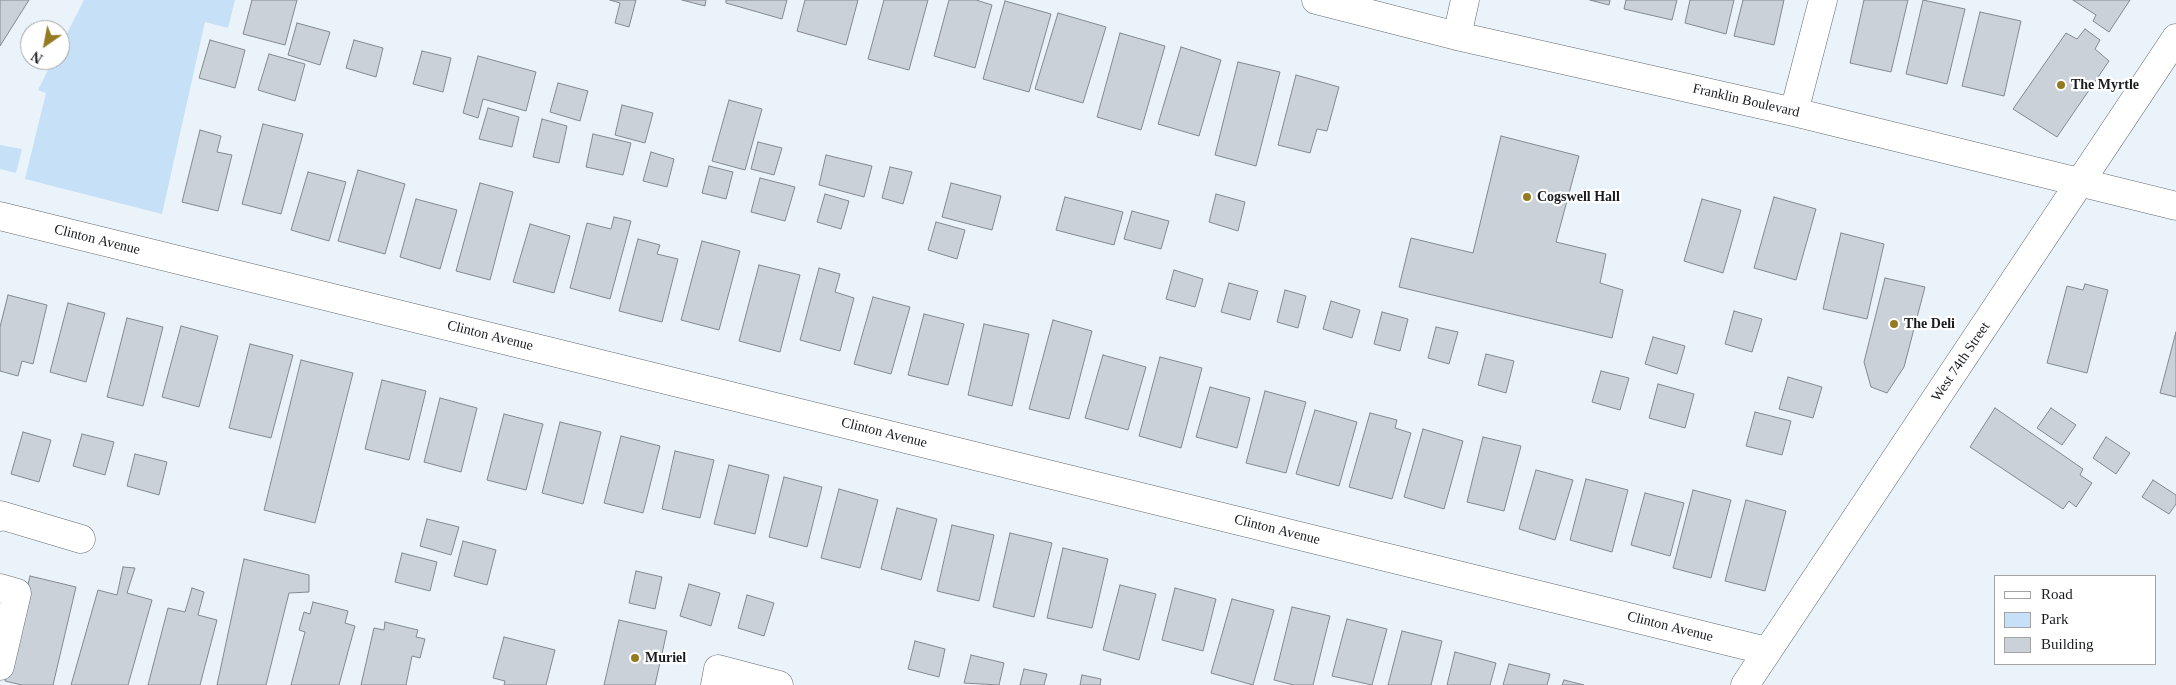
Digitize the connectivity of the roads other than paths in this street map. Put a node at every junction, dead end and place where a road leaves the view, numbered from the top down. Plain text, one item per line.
1 (1316, 0) edge
2 (1465, 0) edge
3 (1823, 0) edge
4 (1457, 36) junction
5 (2176, 38) edge
6 (1794, 112) junction
7 (2081, 181) junction
8 (2176, 206) edge
9 (0, 216) edge
10 (0, 517) edge
11 (81, 539) dead end
12 (0, 588) edge
13 (1767, 651) junction
14 (0, 666) edge
15 (715, 685) edge
16 (779, 685) edge
17 (1745, 685) edge

1 - 4 street, Franklin Boulevard
2 - 4 street
3 - 6 street
4 - 6 street, Franklin Boulevard
5 - 7 street, West 74th Street
6 - 7 street, Franklin Boulevard
7 - 8 street, Franklin Boulevard
7 - 13 street, West 74th Street
9 - 13 street, Clinton Avenue
10 - 11 street
12 - 14 street
13 - 17 street, West 74th Street
15 - 16 street

